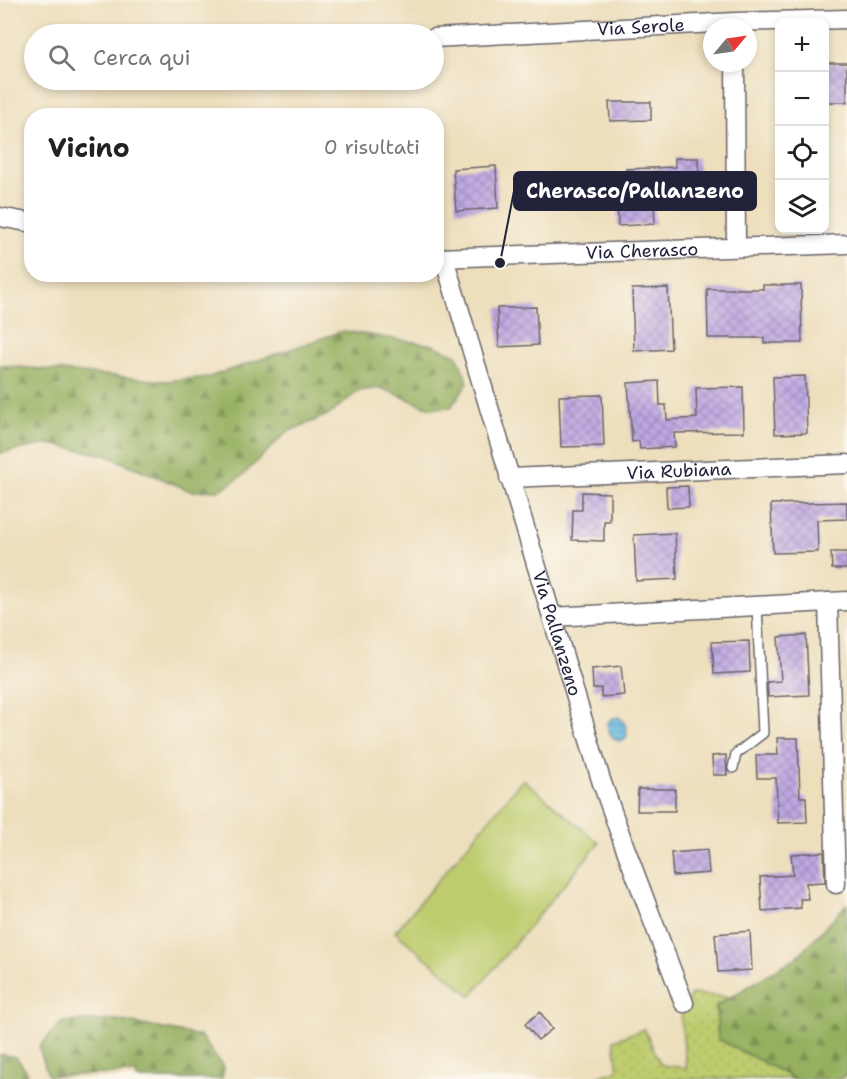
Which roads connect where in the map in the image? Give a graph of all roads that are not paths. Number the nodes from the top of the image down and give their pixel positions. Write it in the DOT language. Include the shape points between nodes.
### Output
graph roads {
  1 [pos="847,19"];
  2 [pos="757,24"];
  3 [pos="703,26"];
  4 [pos="444,38"];
  5 [pos="735,72"];
  6 [pos="0,217"];
  7 [pos="24,222"];
  8 [pos="847,244"];
  9 [pos="736,247"];
  10 [pos="444,258"];
  11 [pos="444,271"];
  12 [pos="847,465"];
  13 [pos="509,478"];
  14 [pos="847,601"];
  15 [pos="828,602"];
  16 [pos="757,606"];
  17 [pos="552,617"];
  18 [pos="733,768"];
  19 [pos="836,884"];
  20 [pos="684,1003"];
  1 -- 2 [label="street, Via Serole"];
  3 -- 4 [label="street, Via Serole"];
  5 -- 9 [label="street"];
  6 -- 7 [label="street"];
  8 -- 9 [label="street, Via Cherasco"];
  9 -- 10 [label="street, Via Cherasco"];
  11 -- 13 [label="street, Via Pallanzeno"];
  12 -- 13 [label="street, Via Rubiana"];
  13 -- 17 [label="street, Via Pallanzeno"];
  14 -- 15 [label="street"];
  15 -- 16 [label="street"];
  15 -- 19 [label="street"];
  16 -- 17 [label="street"];
  16 -- 18 [label="lane" via="763,733 736,754"];
  17 -- 20 [label="street, Via Pallanzeno" via="611,810"];
}
